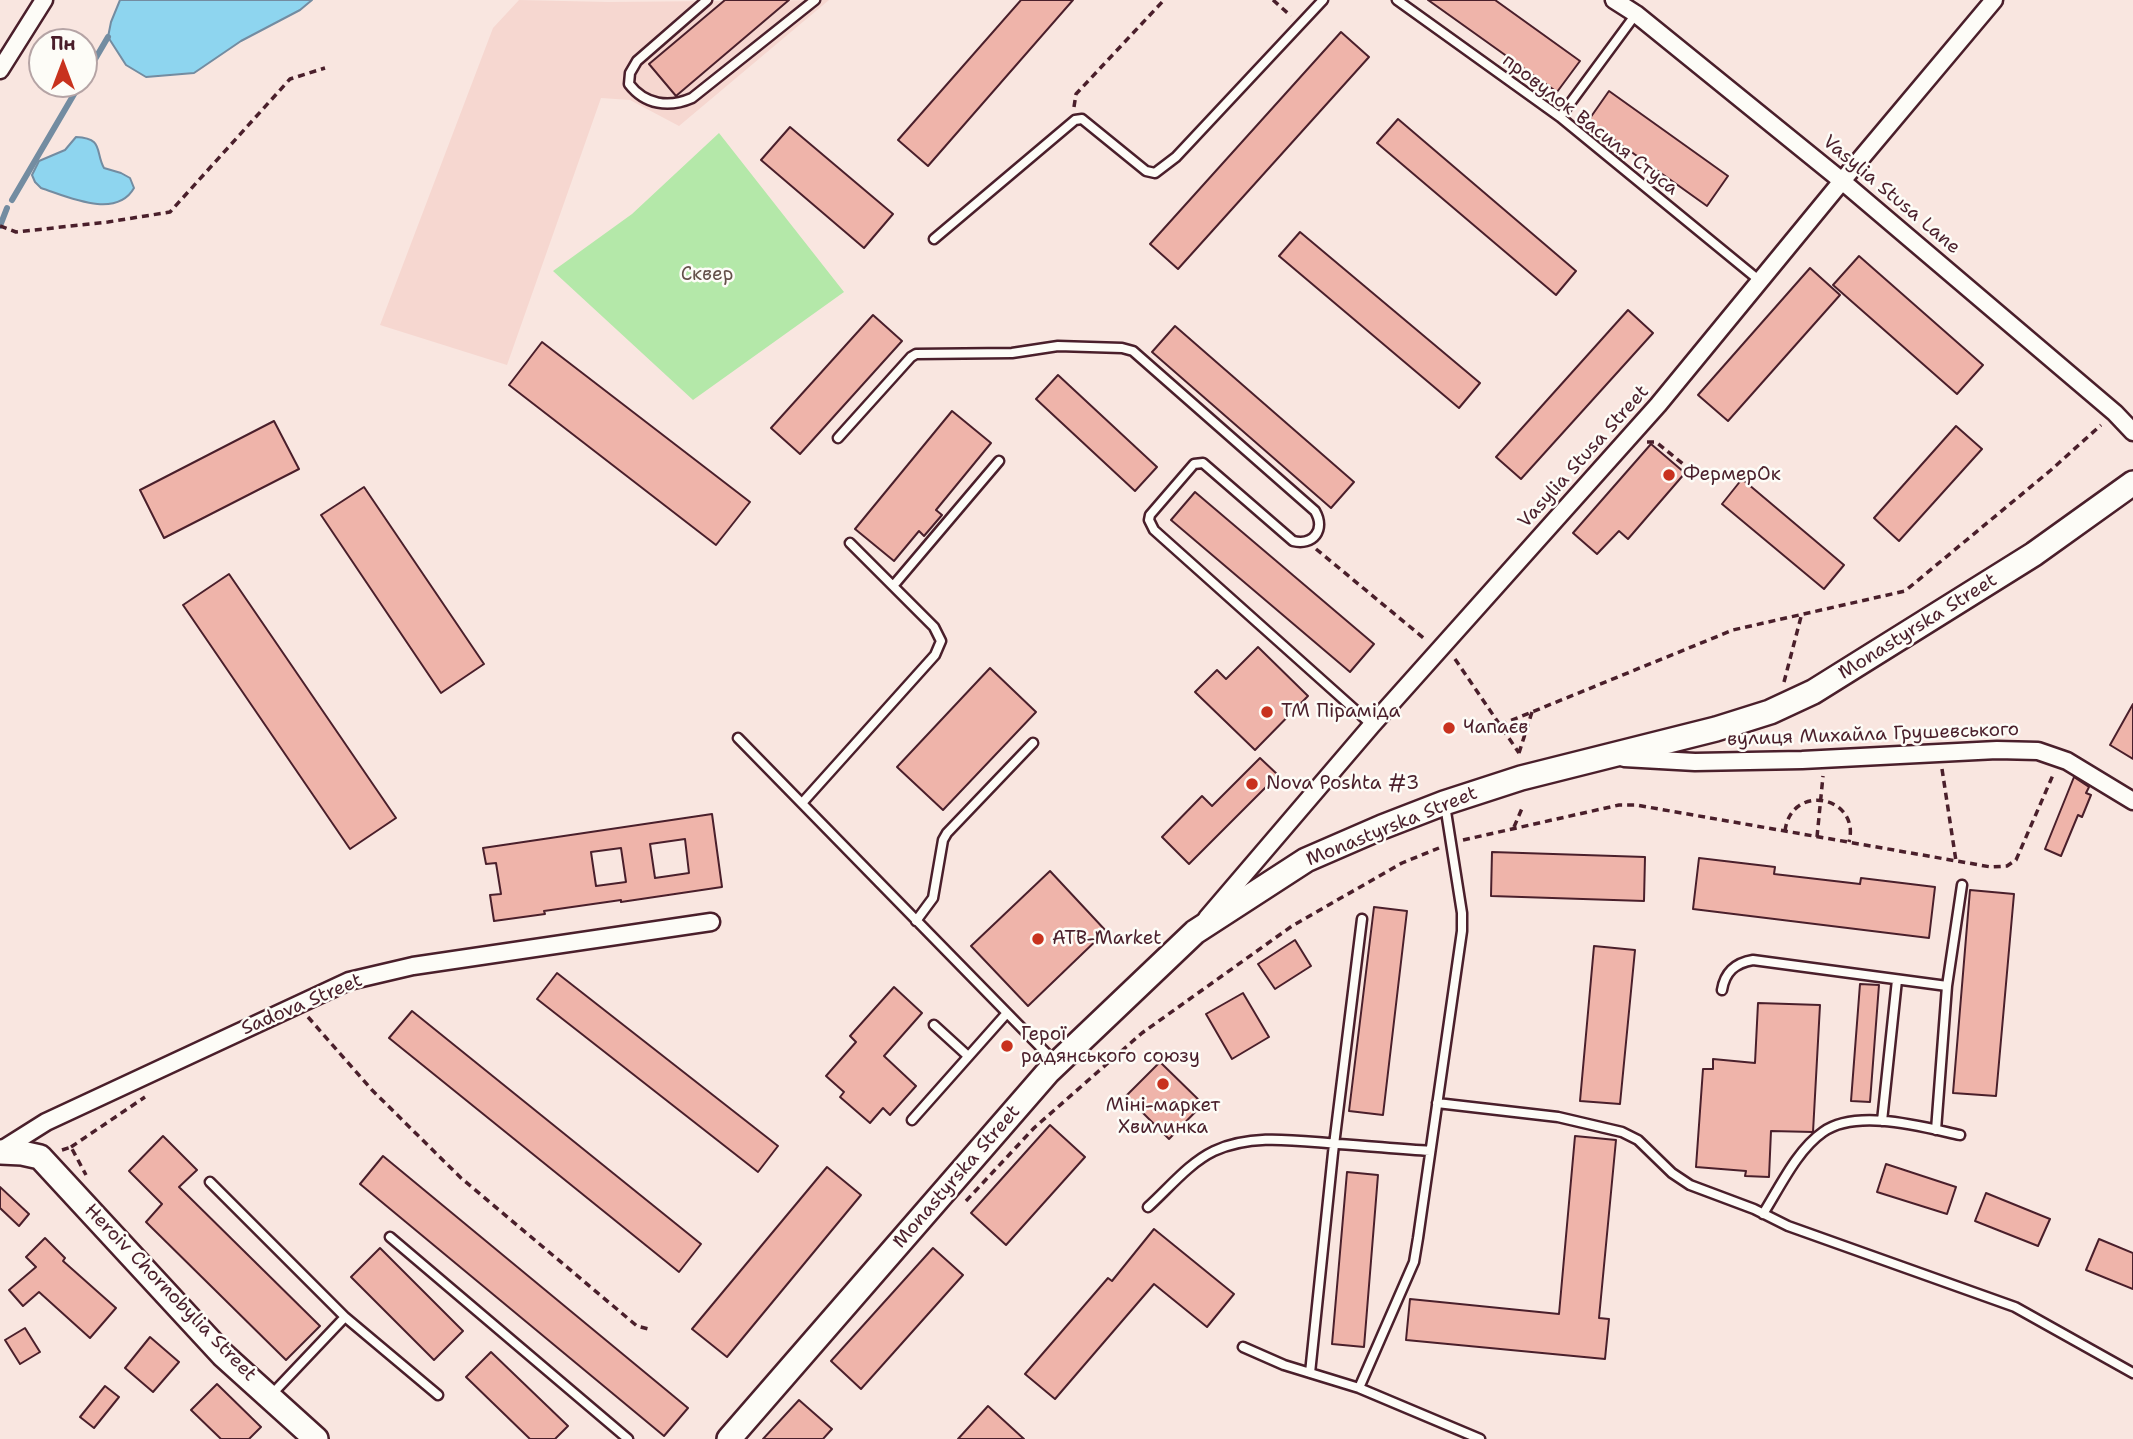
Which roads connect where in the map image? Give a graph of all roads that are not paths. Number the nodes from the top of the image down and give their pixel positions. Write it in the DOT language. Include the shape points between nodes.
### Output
graph roads {
  1 [pos="44,0"];
  2 [pos="707,0"];
  3 [pos="815,0"];
  4 [pos="1323,0"];
  5 [pos="1397,0"];
  6 [pos="1614,0"];
  7 [pos="1646,0"];
  8 [pos="1994,0"];
  9 [pos="1636,14"];
  10 [pos="0,70"];
  11 [pos="1560,117"];
  12 [pos="1842,181"];
  13 [pos="934,239"];
  14 [pos="1760,281"];
  15 [pos="2133,432"];
  16 [pos="838,438"];
  17 [pos="999,461"];
  18 [pos="2133,483"];
  19 [pos="850,543"];
  20 [pos="893,586"];
  21 [pos="1372,725"];
  22 [pos="738,738"];
  23 [pos="1033,743"];
  24 [pos="1602,757"];
  25 [pos="2133,801"];
  26 [pos="803,802"];
  27 [pos="1444,803"];
  28 [pos="1962,885"];
  29 [pos="1362,919"];
  30 [pos="916,921"];
  31 [pos="711,922"];
  32 [pos="1195,932"];
  33 [pos="1897,980"];
  34 [pos="1947,986"];
  35 [pos="1722,990"];
  36 [pos="1007,1013"];
  37 [pos="934,1025"];
  38 [pos="968,1056"];
  39 [pos="1057,1063"];
  40 [pos="1437,1102"];
  41 [pos="912,1120"];
  42 [pos="1882,1121"];
  43 [pos="1936,1130"];
  44 [pos="1960,1135"];
  45 [pos="1334,1144"];
  46 [pos="7,1152"];
  47 [pos="1430,1152"];
  48 [pos="210,1182"];
  49 [pos="1149,1207"];
  50 [pos="1763,1214"];
  51 [pos="390,1237"];
  52 [pos="345,1317"];
  53 [pos="1243,1347"];
  54 [pos="1310,1373"];
  55 [pos="2133,1373"];
  56 [pos="1359,1388"];
  57 [pos="438,1395"];
  58 [pos="270,1396"];
  59 [pos="316,1439"];
  60 [pos="628,1439"];
  61 [pos="729,1439"];
  62 [pos="1480,1439"];
  1 -- 10 [label="street"];
  2 -- 3 [label="lane" via="636,61 629,84 646,99 677,104 692,98"];
  4 -- 13 [label="lane" via="1176,157 1155,173 1146,171 1082,119 1075,120"];
  5 -- 11 [label="lane, провулок Василя Стуса"];
  6 -- 9 [label="street, Vasylia Stusa Lane"];
  7 -- 9 [label="street"];
  8 -- 12 [label="street, Vasylia Stusa Street"];
  9 -- 11 [label="lane"];
  9 -- 12 [label="street, Vasylia Stusa Lane"];
  11 -- 14 [label="lane, провулок Василя Стуса"];
  12 -- 14 [label="street, Vasylia Stusa Street"];
  12 -- 15 [label="street, Vasylia Stusa Lane"];
  14 -- 21 [label="street, Vasylia Stusa Street" via="1658,405"];
  16 -- 21 [label="lane" via="916,354 1012,353 1058,346 1133,351 1315,511 1319,520 1318,531 1308,542 1298,543 1203,463 1194,464 1150,515 1154,530"];
  17 -- 20 [label="lane"];
  18 -- 24 [label="main road, Monastyrska Street" via="2034,554 1813,692 1716,729"];
  19 -- 20 [label="lane"];
  20 -- 26 [label="lane" via="939,634 939,649"];
  21 -- 32 [label="street, Vasylia Stusa Street"];
  22 -- 26 [label="lane"];
  23 -- 30 [label="lane" via="947,832 933,898"];
  24 -- 25 [label="street, вулиця Михайла Грушевського" via="1695,762 2038,751 2061,759"];
  24 -- 27 [label="main road, Monastyrska Street"];
  26 -- 30 [label="lane"];
  27 -- 32 [label="main road, Monastyrska Street" via="1306,860"];
  27 -- 40 [label="lane" via="1462,931"];
  28 -- 34 [label="lane"];
  29 -- 45 [label="lane"];
  30 -- 36 [label="lane"];
  31 -- 46 [label="street, Sadova Street" via="413,966 349,981 46,1122"];
  32 -- 39 [label="main road, Monastyrska Street"];
  33 -- 34 [label="lane"];
  33 -- 35 [label="lane" via="1753,960 1735,966"];
  33 -- 42 [label="lane"];
  34 -- 43 [label="lane"];
  36 -- 38 [label="lane"];
  36 -- 39 [label="lane"];
  37 -- 38 [label="lane"];
  38 -- 41 [label="lane"];
  39 -- 61 [label="main road, Monastyrska Street"];
  40 -- 47 [label="lane"];
  40 -- 50 [label="lane" via="1558,1116 1622,1132 1690,1185"];
  42 -- 43 [label="lane"];
  42 -- 50 [label="lane" via="1849,1121 1822,1132 1793,1166"];
  43 -- 44 [label="lane"];
  45 -- 47 [label="lane"];
  45 -- 49 [label="lane" via="1257,1140 1224,1147 1198,1161"];
  45 -- 54 [label="lane"];
  46 -- 58 [label="main road, Heroiv Chornobylia Street" via="40,1157 223,1354"];
  47 -- 56 [label="lane" via="1414,1262"];
  48 -- 52 [label="lane"];
  50 -- 55 [label="lane" via="2015,1307"];
  51 -- 60 [label="lane"];
  52 -- 57 [label="lane"];
  52 -- 58 [label="lane"];
  53 -- 54 [label="lane"];
  54 -- 56 [label="lane"];
  56 -- 62 [label="lane"];
  58 -- 59 [label="main road, Heroiv Chornobylia Street"];
}
